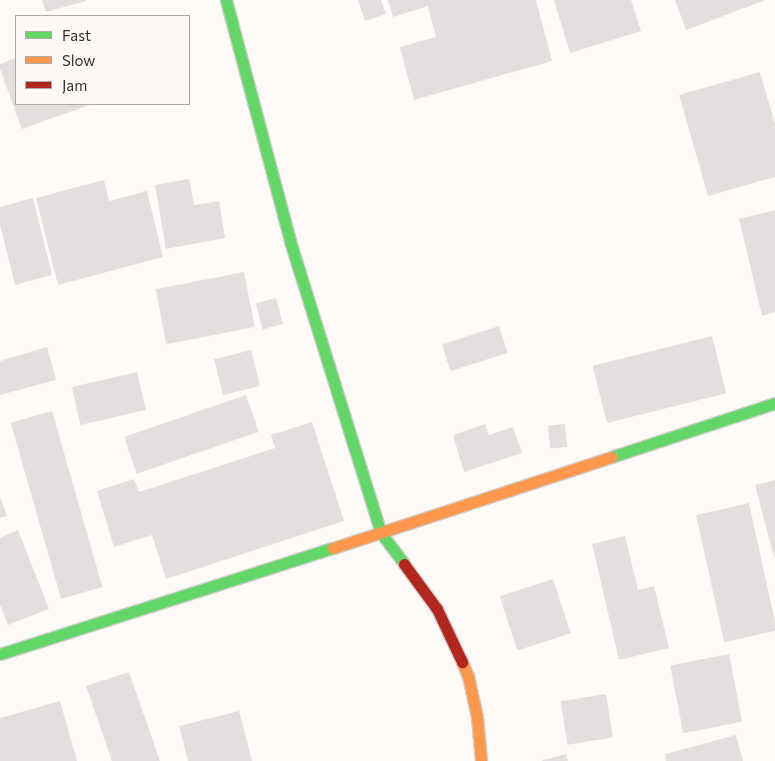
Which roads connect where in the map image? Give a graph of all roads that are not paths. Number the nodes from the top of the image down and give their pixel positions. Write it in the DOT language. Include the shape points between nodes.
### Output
graph roads {
  1 [pos="226,0"];
  2 [pos="775,403"];
  3 [pos="381,533"];
  4 [pos="0,654"];
  5 [pos="481,761"];
  1 -- 3 [label="street" via="290,241"];
  2 -- 3 [label="street"];
  3 -- 4 [label="street"];
  3 -- 5 [label="street" via="437,609 468,676 477,717"];
}
